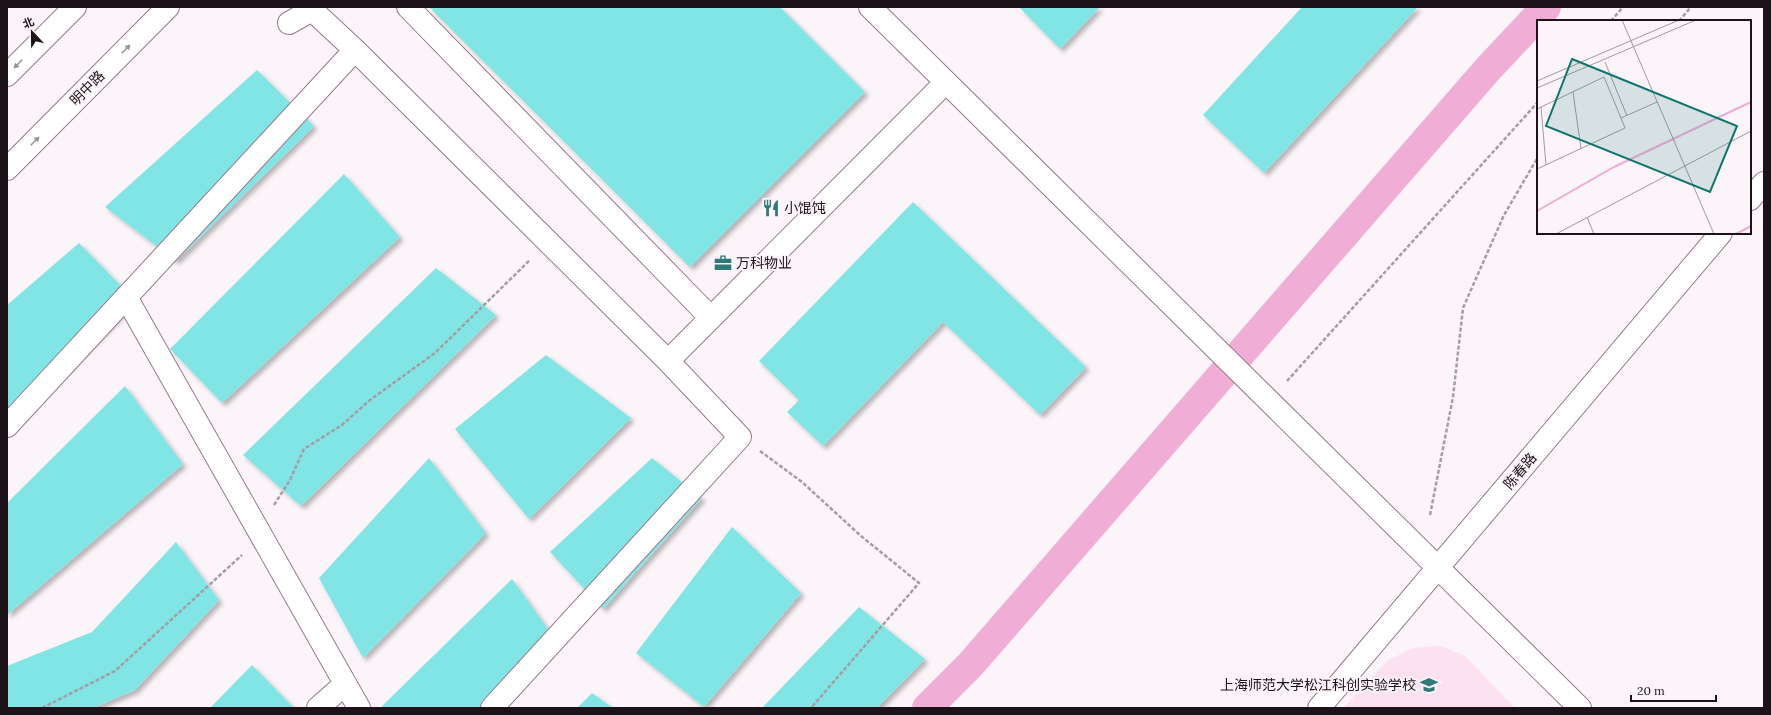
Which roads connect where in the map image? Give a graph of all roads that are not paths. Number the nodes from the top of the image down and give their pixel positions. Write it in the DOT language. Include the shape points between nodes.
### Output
graph roads {
  1 [pos="75,7"];
  2 [pos="168,7"];
  3 [pos="408,7"];
  4 [pos="870,7"];
  5 [pos="289,23"];
  6 [pos="355,50"];
  7 [pos="7,75"];
  8 [pos="946,82"];
  9 [pos="7,169"];
  10 [pos="1764,183"];
  11 [pos="1751,198"];
  12 [pos="1720,234"];
  13 [pos="126,297"];
  14 [pos="711,318"];
  15 [pos="668,361"];
  16 [pos="7,426"];
  17 [pos="1438,567"];
  18 [pos="345,684"];
  19 [pos="318,708"];
  20 [pos="359,708"];
  21 [pos="492,708"];
  22 [pos="1319,708"];
  23 [pos="1580,708"];
  1 -- 7 [label="street, one-way"];
  9 -- 2 [label="street, 明中路, one-way"];
  3 -- 14 [label="street"];
  4 -- 8 [label="street"];
  5 -- 6 [label="street" via="312,10"];
  6 -- 13 [label="street"];
  6 -- 15 [label="street"];
  8 -- 14 [label="street"];
  8 -- 17 [label="street"];
  10 -- 11 [label="street"];
  12 -- 17 [label="street, 陈春路"];
  13 -- 16 [label="street"];
  13 -- 18 [label="street"];
  14 -- 15 [label="street"];
  15 -- 21 [label="street" via="740,437"];
  17 -- 22 [label="street, 陈春路"];
  17 -- 23 [label="street"];
  18 -- 19 [label="street"];
  18 -- 20 [label="street"];
}
